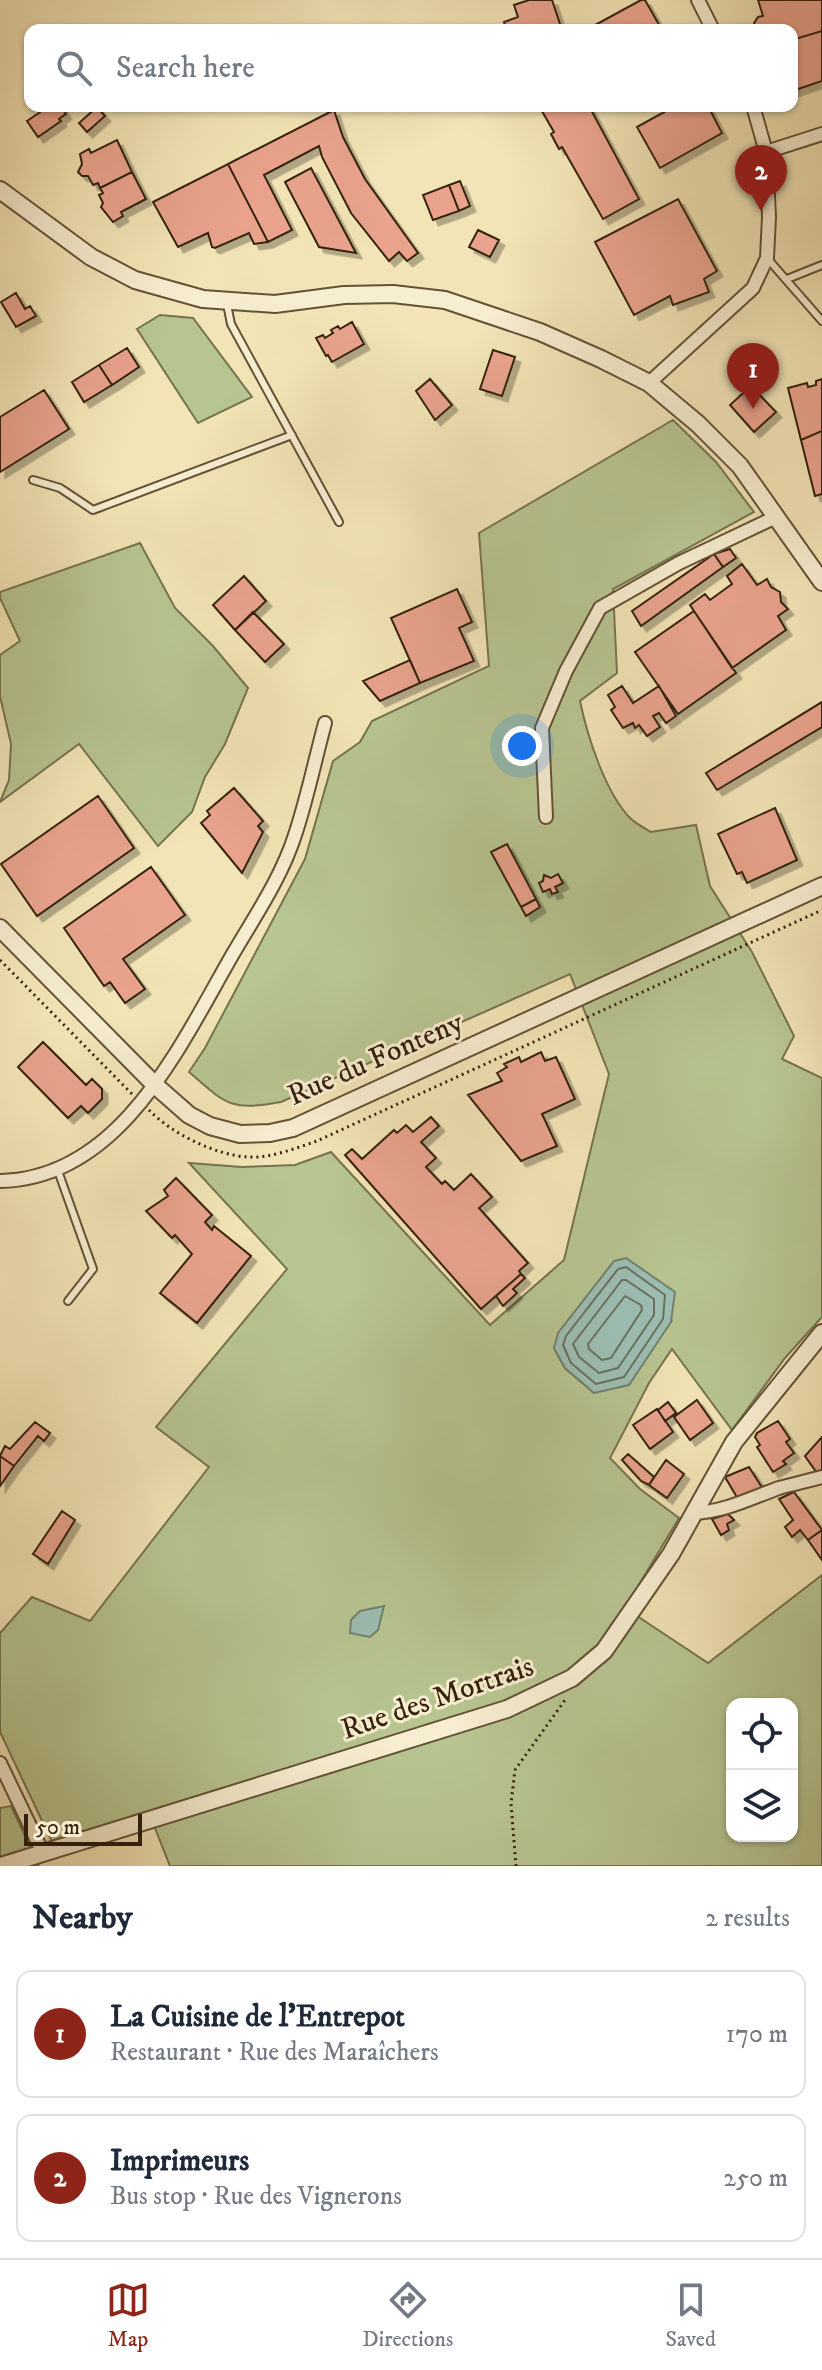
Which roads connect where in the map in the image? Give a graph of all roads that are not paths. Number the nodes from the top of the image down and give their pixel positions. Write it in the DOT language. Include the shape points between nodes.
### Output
graph roads {
  1 [pos="698,0"];
  2 [pos="710,24"];
  3 [pos="755,112"];
  4 [pos="822,134"];
  5 [pos="766,152"];
  6 [pos="0,190"];
  7 [pos="767,258"];
  8 [pos="822,265"];
  9 [pos="787,279"];
  10 [pos="226,300"];
  11 [pos="822,321"];
  12 [pos="649,383"];
  13 [pos="292,435"];
  14 [pos="33,480"];
  15 [pos="776,517"];
  16 [pos="339,522"];
  17 [pos="822,582"];
  18 [pos="325,723"];
  19 [pos="546,817"];
  20 [pos="822,886"];
  21 [pos="0,928"];
  22 [pos="156,1086"];
  23 [pos="57,1168"];
  24 [pos="0,1181"];
  25 [pos="68,1301"];
  26 [pos="822,1333"];
  27 [pos="822,1477"];
  28 [pos="694,1513"];
  29 [pos="0,1763"];
  30 [pos="43,1853"];
  31 [pos="1,1866"];
  1 -- 2 [label="street"];
  3 -- 5 [label="street"];
  4 -- 5 [label="street"];
  5 -- 7 [label="street"];
  6 -- 10 [label="street" via="91,257 135,280"];
  7 -- 9 [label="lane"];
  7 -- 12 [label="street" via="753,288"];
  8 -- 9 [label="lane"];
  9 -- 11 [label="lane"];
  10 -- 12 [label="street" via="275,304 393,294 445,300 540,332"];
  10 -- 13 [label="lane" via="231,324"];
  12 -- 15 [label="street" via="740,466"];
  13 -- 14 [label="lane" via="93,510 60,488"];
  13 -- 16 [label="lane"];
  15 -- 17 [label="street"];
  15 -- 19 [label="street" via="600,608 542,728"];
  18 -- 22 [label="street" via="279,875"];
  20 -- 22 [label="street, Rue du Fonteny" via="293,1128 240,1134 210,1126"];
  21 -- 22 [label="street, Rue du Fonteny"];
  22 -- 23 [label="street" via="84,1156"];
  23 -- 24 [label="street"];
  23 -- 25 [label="lane" via="93,1269"];
  26 -- 28 [label="street, Rue des Mortrais" via="734,1442"];
  27 -- 28 [label="street"];
  28 -- 30 [label="street, Rue des Mortrais" via="604,1651 572,1678 507,1709"];
  29 -- 30 [label="street"];
  30 -- 31 [label="street, Rue des Mortrais"];
}
